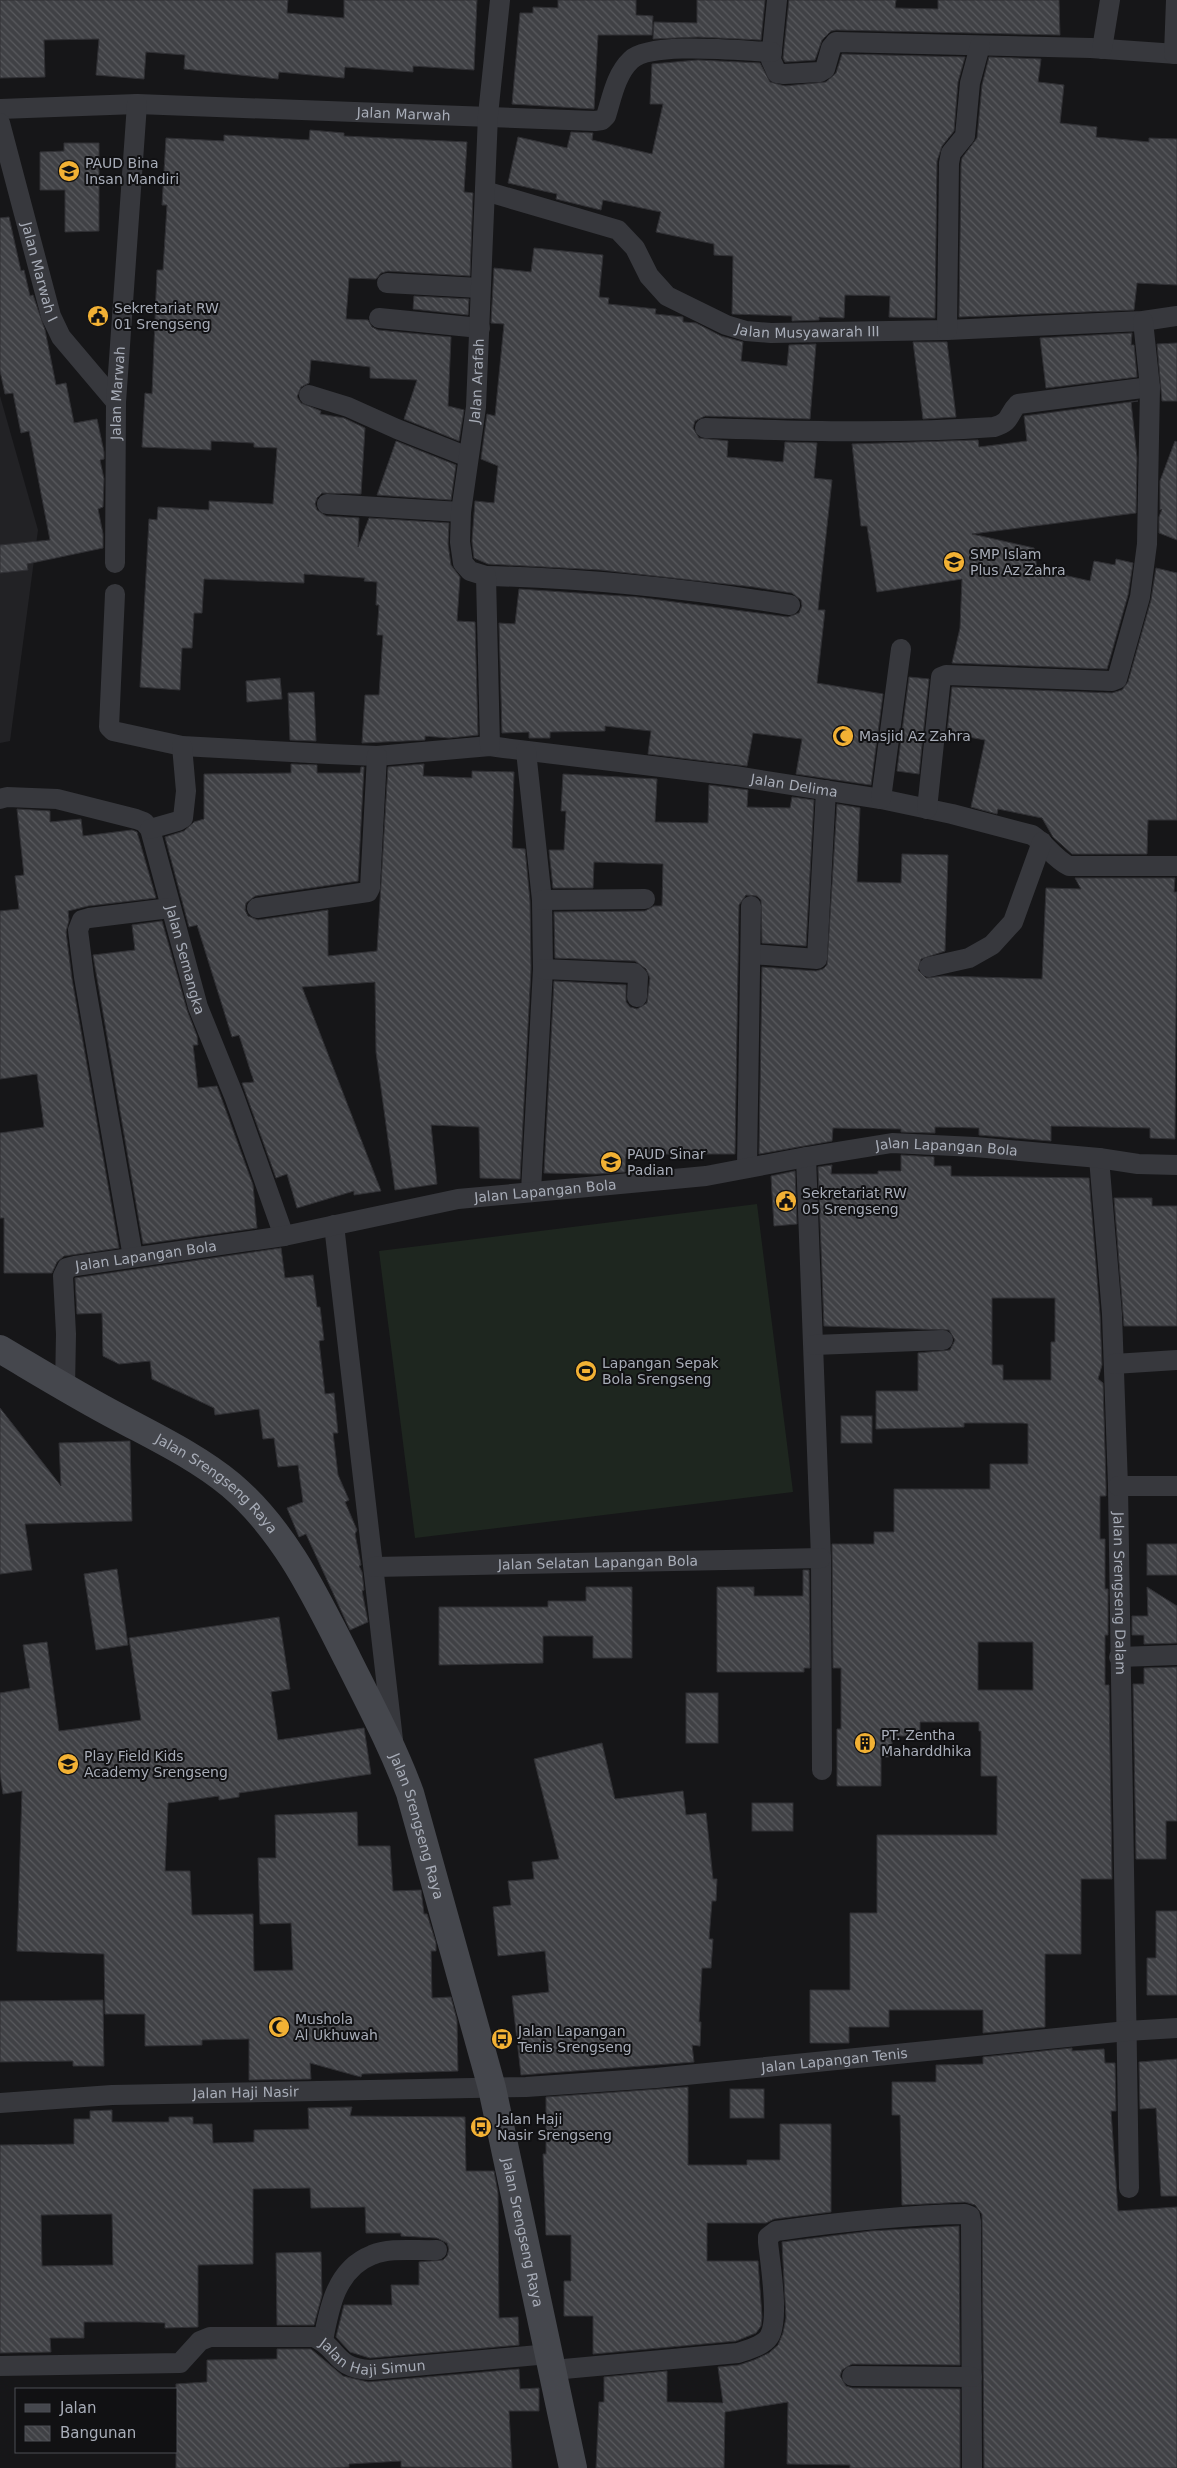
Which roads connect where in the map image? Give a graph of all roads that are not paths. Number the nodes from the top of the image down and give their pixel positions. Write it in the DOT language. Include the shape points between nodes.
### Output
graph roads {
  1 [pos="500,0"];
  2 [pos="777,0"];
  3 [pos="1110,0"];
  4 [pos="1176,0"];
  5 [pos="980,46"];
  6 [pos="1102,49"];
  7 [pos="1176,54"];
  8 [pos="772,59"];
  9 [pos="138,104"];
  10 [pos="0,109"];
  11 [pos="488,116"];
  12 [pos="0,123"];
  13 [pos="485,190"];
  14 [pos="387,283"];
  15 [pos="480,288"];
  16 [pos="1177,316"];
  17 [pos="379,318"];
  18 [pos="1143,321"];
  19 [pos="480,328"];
  20 [pos="947,330"];
  21 [pos="1150,386"];
  22 [pos="309,395"];
  23 [pos="116,402"];
  24 [pos="705,428"];
  25 [pos="468,456"];
  26 [pos="327,504"];
  27 [pos="461,512"];
  28 [pos="115,563"];
  29 [pos="486,576"];
  30 [pos="115,594"];
  31 [pos="790,605"];
  32 [pos="901,649"];
  33 [pos="182,746"];
  34 [pos="490,746"];
  35 [pos="526,751"];
  36 [pos="377,756"];
  37 [pos="826,790"];
  38 [pos="0,799"];
  39 [pos="881,799"];
  40 [pos="927,808"];
  41 [pos="150,829"];
  42 [pos="1042,842"];
  43 [pos="1177,866"];
  44 [pos="645,899"];
  45 [pos="542,900"];
  46 [pos="750,906"];
  47 [pos="170,908"];
  48 [pos="257,908"];
  49 [pos="750,954"];
  50 [pos="929,967"];
  51 [pos="543,970"];
  52 [pos="637,997"];
  53 [pos="806,1157"];
  54 [pos="1099,1158"];
  55 [pos="1177,1165"];
  56 [pos="747,1168"];
  57 [pos="531,1191"];
  58 [pos="334,1226"];
  59 [pos="284,1236"];
  60 [pos="133,1257"];
  61 [pos="943,1340"];
  62 [pos="814,1345"];
  63 [pos="0,1349"];
  64 [pos="1177,1360"];
  65 [pos="1114,1364"];
  66 [pos="65,1388"];
  67 [pos="1118,1486"];
  68 [pos="1177,1486"];
  69 [pos="822,1558"];
  70 [pos="374,1567"];
  71 [pos="1177,1655"];
  72 [pos="1119,1657"];
  73 [pos="394,1752"];
  74 [pos="822,1770"];
  75 [pos="1177,2028"];
  76 [pos="1126,2031"];
  77 [pos="492,2088"];
  78 [pos="0,2103"];
  79 [pos="1129,2188"];
  80 [pos="437,2250"];
  81 [pos="323,2341"];
  82 [pos="551,2362"];
  83 [pos="0,2366"];
  84 [pos="852,2376"];
  85 [pos="972,2377"];
  86 [pos="573,2468"];
  87 [pos="972,2468"];
  1 -- 11 [label="street, Jalan Arafah"];
  2 -- 8 [label="street"];
  3 -- 6 [label="street"];
  4 -- 7 [label="street"];
  5 -- 6 [label="street"];
  5 -- 8 [label="street" via="836,42 825,69 820,72 784,74 777,72"];
  5 -- 20 [label="street" via="970,83 965,136 951,153 949,163"];
  6 -- 7 [label="street"];
  8 -- 11 [label="street, Jalan Marwah" via="672,49 639,53 618,78 602,120"];
  9 -- 10 [label="street, Jalan Marwah"];
  9 -- 11 [label="street, Jalan Marwah"];
  9 -- 23 [label="street, Jalan Marwah"];
  11 -- 13 [label="street, Jalan Arafah"];
  12 -- 23 [label="street, Jalan Marwah I" via="51,316 61,337"];
  13 -- 15 [label="street, Jalan Arafah"];
  13 -- 20 [label="street, Jalan Musyawarah III" via="618,230 635,248 649,276 667,296 726,325 771,333"];
  14 -- 15 [label="street"];
  15 -- 19 [label="street, Jalan Arafah"];
  16 -- 18 [label="street, Jalan Musyawarah III"];
  17 -- 19 [label="street"];
  18 -- 20 [label="street, Jalan Musyawarah III"];
  18 -- 21 [label="street"];
  19 -- 25 [label="street, Jalan Arafah" via="476,407"];
  21 -- 24 [label="street" via="1018,404 1009,420 994,427 927,432"];
  21 -- 40 [label="street" via="1145,568 1117,679 941,677"];
  22 -- 25 [label="street" via="348,406 397,430"];
  23 -- 28 [label="street, Jalan Marwah"];
  25 -- 27 [label="street, Jalan Arafah"];
  26 -- 27 [label="street"];
  27 -- 29 [label="street, Jalan Arafah" via="460,553 463,563 470,571"];
  29 -- 31 [label="street" via="621,582"];
  29 -- 34 [label="street"];
  30 -- 33 [label="street, Jalan Delima" via="109,727 113,731"];
  32 -- 39 [label="street"];
  33 -- 36 [label="street, Jalan Delima"];
  33 -- 41 [label="street" via="186,791 182,818"];
  34 -- 35 [label="street, Jalan Delima"];
  34 -- 36 [label="street, Jalan Delima"];
  35 -- 37 [label="street, Jalan Delima"];
  35 -- 45 [label="street"];
  36 -- 48 [label="street" via="368,892"];
  37 -- 39 [label="street, Jalan Delima"];
  37 -- 49 [label="street" via="817,959"];
  38 -- 41 [label="street" via="56,799 136,818"];
  39 -- 40 [label="street, Jalan Delima"];
  40 -- 42 [label="street, Jalan Delima" via="1032,835"];
  41 -- 47 [label="street, Jalan Semangka"];
  42 -- 43 [label="street, Jalan Delima" via="1058,861 1068,866"];
  42 -- 50 [label="street" via="1013,922 992,945 969,958"];
  44 -- 45 [label="street"];
  45 -- 51 [label="street"];
  46 -- 49 [label="street"];
  47 -- 59 [label="street, Jalan Semangka" via="198,1007"];
  47 -- 60 [label="street" via="89,918 82,920 78,930"];
  49 -- 56 [label="street"];
  51 -- 52 [label="street" via="634,973 638,977"];
  51 -- 57 [label="street"];
  53 -- 54 [label="street, Jalan Lapangan Bola" via="892,1143"];
  53 -- 56 [label="street, Jalan Lapangan Bola"];
  53 -- 62 [label="street"];
  54 -- 55 [label="street, Jalan Lapangan Bola"];
  54 -- 65 [label="street, Jalan Srengseng Dalam"];
  56 -- 57 [label="street, Jalan Lapangan Bola" via="689,1178"];
  57 -- 58 [label="street, Jalan Lapangan Bola" via="458,1199"];
  58 -- 59 [label="street, Jalan Lapangan Bola"];
  58 -- 70 [label="street"];
  59 -- 60 [label="street, Jalan Lapangan Bola"];
  60 -- 66 [label="street, Jalan Lapangan Bola" via="67,1268 63,1276"];
  61 -- 62 [label="street"];
  62 -- 69 [label="street"];
  63 -- 66 [label="main road, Jalan Srengseng Raya"];
  64 -- 65 [label="street"];
  65 -- 67 [label="street, Jalan Srengseng Dalam"];
  66 -- 73 [label="main road, Jalan Srengseng Raya" via="197,1460 231,1485 270,1525 296,1560 317,1598"];
  67 -- 68 [label="street"];
  67 -- 72 [label="street, Jalan Srengseng Dalam"];
  69 -- 70 [label="street, Jalan Selatan Lapangan Bola"];
  69 -- 74 [label="street"];
  70 -- 73 [label="street"];
  71 -- 72 [label="street"];
  72 -- 76 [label="street, Jalan Srengseng Dalam"];
  73 -- 77 [label="main road, Jalan Srengseng Raya" via="436,1881"];
  75 -- 76 [label="street, Jalan Lapangan Tenis"];
  76 -- 77 [label="street, Jalan Lapangan Tenis" via="656,2078"];
  76 -- 79 [label="street, Jalan Srengseng Dalam"];
  77 -- 78 [label="street, Jalan Haji Nasir" via="112,2095"];
  77 -- 82 [label="main road, Jalan Srengseng Raya"];
  80 -- 81 [label="street" via="372,2254 357,2263 338,2287"];
  81 -- 82 [label="street, Jalan Haji Simun" via="336,2358 358,2369"];
  81 -- 83 [label="street, Jalan Haji Simun" via="314,2337 210,2337 200,2340 180,2364"];
  82 -- 85 [label="street, Jalan Haji Simun" via="738,2354 768,2338 774,2320 768,2237 776,2231 853,2220 965,2214 970,2216 971,2222"];
  82 -- 86 [label="main road, Jalan Srengseng Raya"];
  84 -- 85 [label="street"];
  85 -- 87 [label="street"];
}
